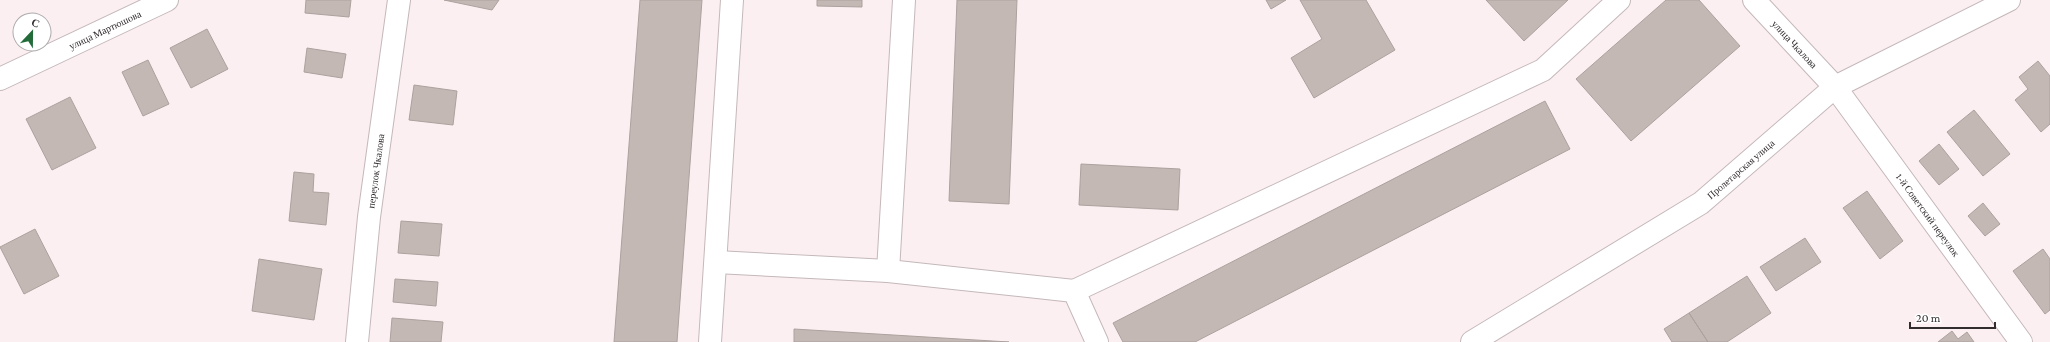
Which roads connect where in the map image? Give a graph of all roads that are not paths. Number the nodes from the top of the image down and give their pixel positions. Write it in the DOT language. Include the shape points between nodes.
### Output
graph roads {
  1 [pos="167,0"];
  2 [pos="399,0"];
  3 [pos="732,0"];
  4 [pos="904,0"];
  5 [pos="1619,0"];
  6 [pos="1754,0"];
  7 [pos="2009,0"];
  8 [pos="0,79"];
  9 [pos="1835,87"];
  10 [pos="716,262"];
  11 [pos="888,271"];
  12 [pos="1074,291"];
  13 [pos="357,342"];
  14 [pos="710,342"];
  15 [pos="1097,342"];
  16 [pos="1472,342"];
  17 [pos="2021,342"];
  1 -- 8 [label="street, улица Мартюшова"];
  2 -- 13 [label="street, переулок Чкалова" via="369,217"];
  3 -- 10 [label="street"];
  4 -- 11 [label="street"];
  5 -- 12 [label="street" via="1542,70"];
  6 -- 9 [label="street, улица Чкалова"];
  7 -- 9 [label="street, Пролетарская улица"];
  9 -- 16 [label="street, Пролетарская улица" via="1701,202"];
  9 -- 17 [label="street, 1-й Советский переулок"];
  10 -- 11 [label="street"];
  10 -- 14 [label="street"];
  11 -- 12 [label="street"];
  12 -- 15 [label="street"];
}
